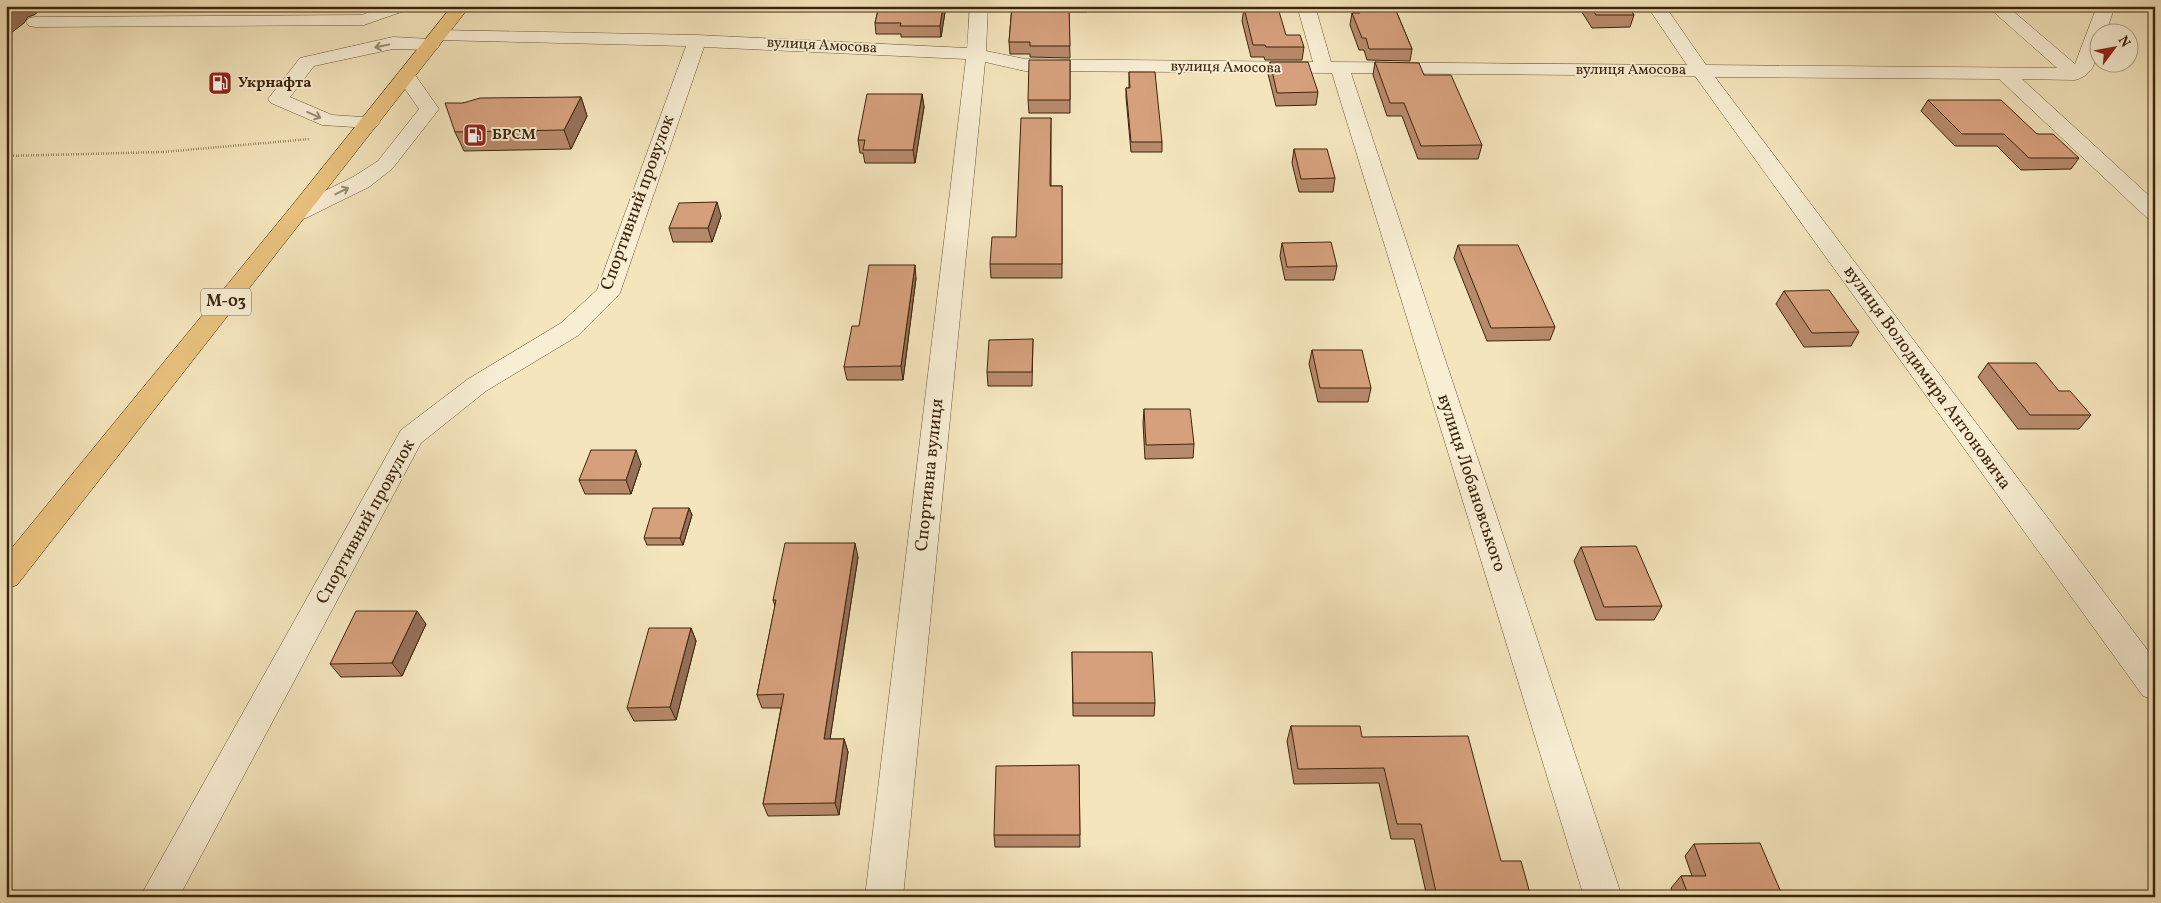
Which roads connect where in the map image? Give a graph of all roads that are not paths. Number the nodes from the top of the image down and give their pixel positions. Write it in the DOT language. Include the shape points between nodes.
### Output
graph roads {
  1 [pos="401,6"];
  2 [pos="461,6"];
  3 [pos="979,6"];
  4 [pos="1306,6"];
  5 [pos="1656,6"];
  6 [pos="1996,6"];
  7 [pos="2106,6"];
  8 [pos="35,22"];
  9 [pos="438,35"];
  10 [pos="697,41"];
  11 [pos="976,54"];
  12 [pos="1332,69"];
  13 [pos="1700,70"];
  14 [pos="2004,73"];
  15 [pos="2075,74"];
  16 [pos="406,76"];
  17 [pos="370,122"];
  18 [pos="2114,175"];
  19 [pos="2155,186"];
  20 [pos="2155,212"];
  21 [pos="298,213"];
  22 [pos="6,577"];
  23 [pos="2155,686"];
  24 [pos="159,897"];
  25 [pos="884,897"];
  26 [pos="1603,897"];
  1 -- 8 [label="street" via="364,20"];
  2 -- 9 [label="highway, М-03"];
  3 -- 11 [label="street, Спортивна вулиця"];
  4 -- 12 [label="street, вулиця Лобановського"];
  5 -- 13 [label="street, вулиця Володимира Антоновича"];
  6 -- 15 [label="street"];
  7 -- 15 [label="street" via="2084,67"];
  9 -- 10 [label="street, вулиця Амосова"];
  9 -- 16 [label="highway, М-03"];
  9 -- 17 [label="street, вулиця Амосова, one-way" via="307,62 278,99 329,121"];
  10 -- 11 [label="street, вулиця Амосова"];
  10 -- 24 [label="street, Спортивний провулок" via="608,293 570,329 477,385 411,437"];
  11 -- 12 [label="street, вулиця Амосова" via="1025,65"];
  11 -- 25 [label="street, Спортивна вулиця"];
  12 -- 13 [label="street, вулиця Амосова"];
  12 -- 26 [label="street, вулиця Лобановського"];
  13 -- 14 [label="street, вулиця Амосова"];
  13 -- 23 [label="street, вулиця Володимира Антоновича"];
  14 -- 15 [label="street, вулиця Амосова"];
  14 -- 18 [label="street"];
  16 -- 17 [label="highway, М-03"];
  21 -- 16 [label="street, one-way" via="361,182 385,165 429,109"];
  17 -- 21 [label="highway, М-03"];
  18 -- 19 [label="street"];
  18 -- 20 [label="street"];
  21 -- 22 [label="highway, М-03"];
}
